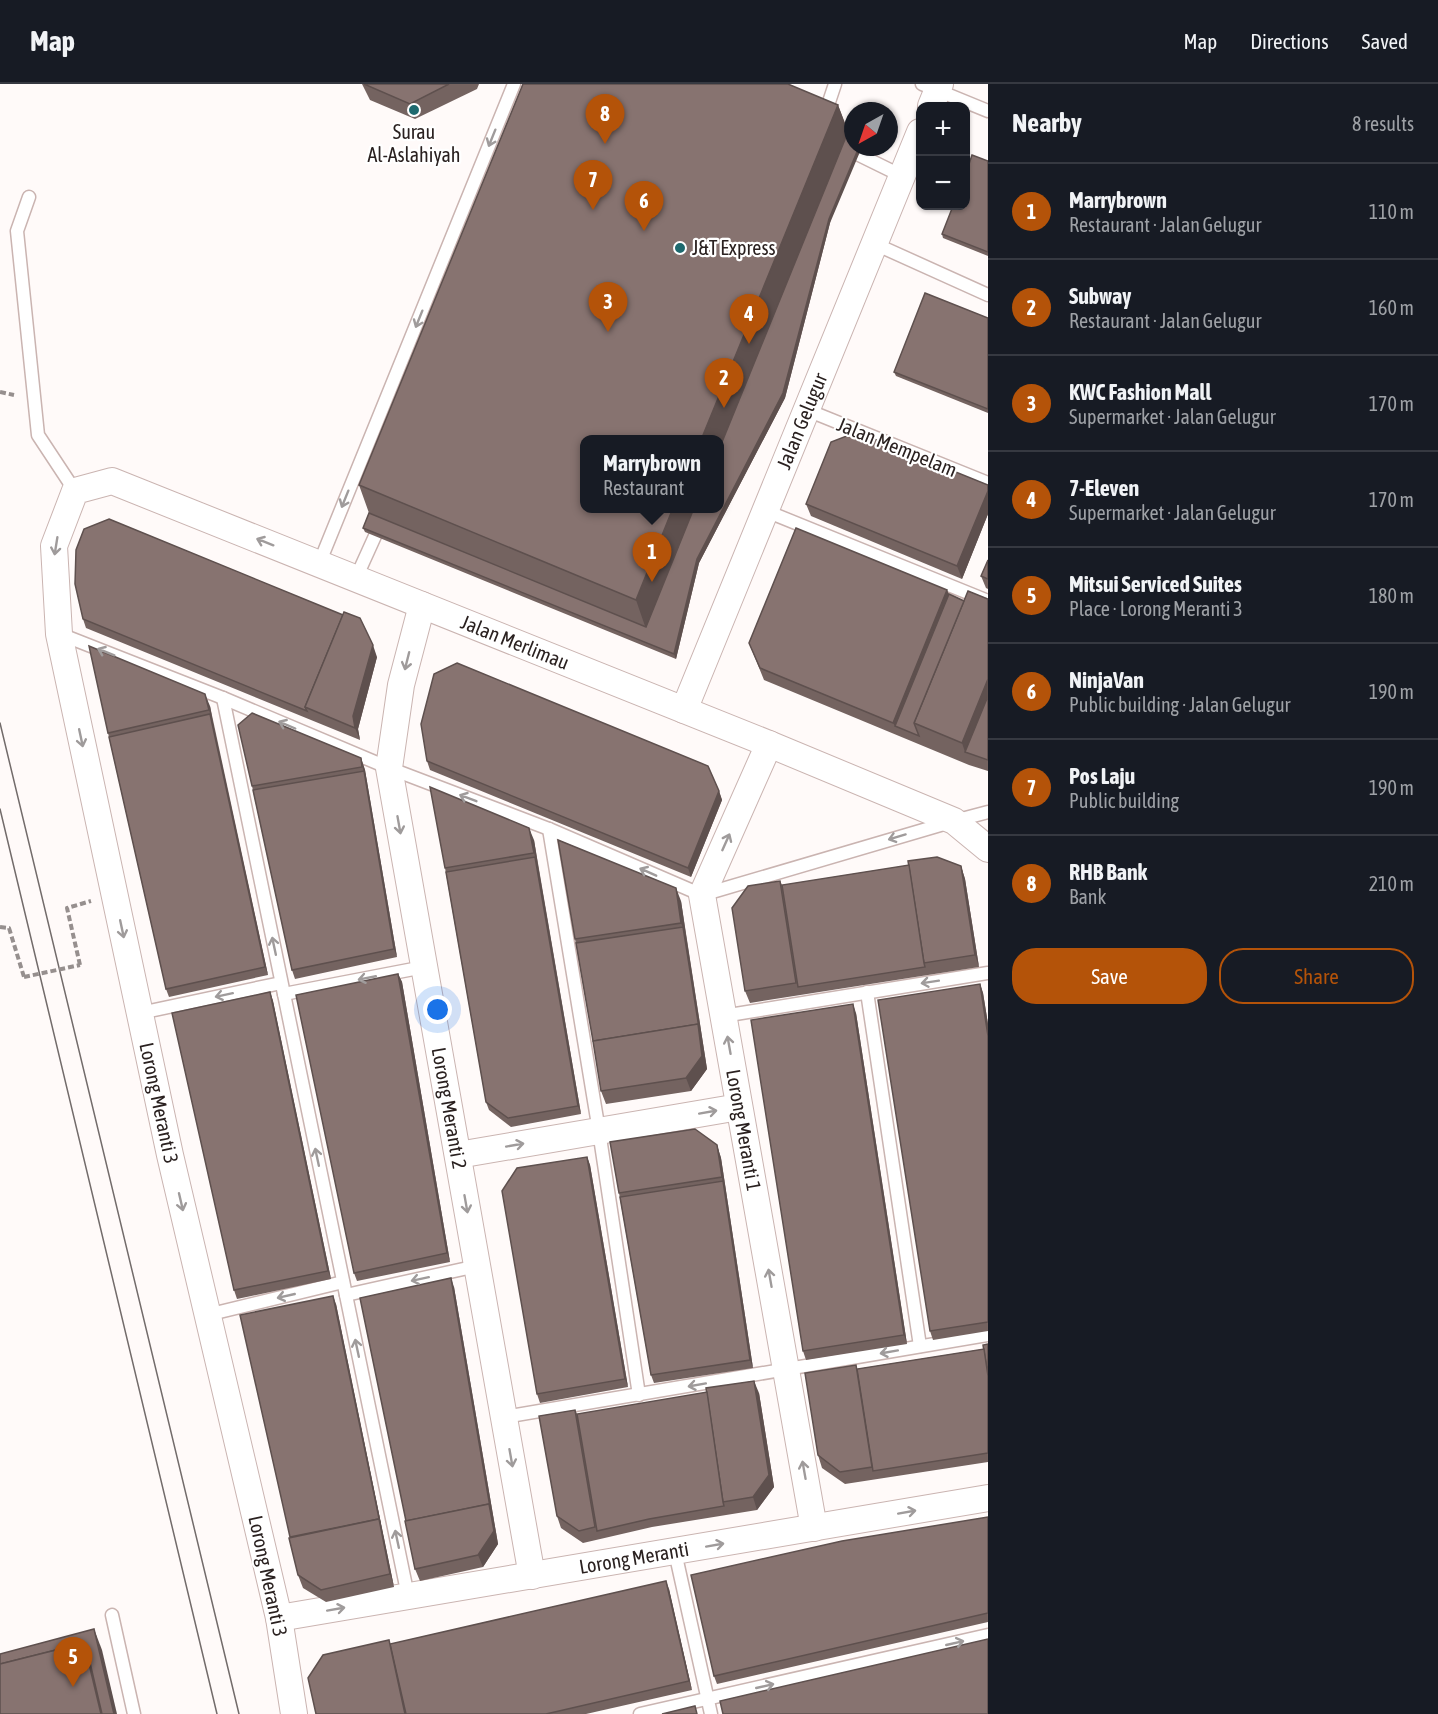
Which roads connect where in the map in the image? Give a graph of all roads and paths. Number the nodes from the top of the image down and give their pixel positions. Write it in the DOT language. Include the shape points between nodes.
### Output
graph roads {
  1 [pos="514,84"];
  2 [pos="836,84"];
  3 [pos="932,91"];
  4 [pos="988,111"];
  5 [pos="821,125"];
  6 [pos="916,144"];
  7 [pos="861,156"];
  8 [pos="902,176"];
  9 [pos="28,197"];
  10 [pos="875,243"];
  11 [pos="988,295"];
  12 [pos="807,410"];
  13 [pos="988,483"];
  14 [pos="75,491"];
  15 [pos="766,511"];
  16 [pos="380,525"];
  17 [pos="319,564"];
  18 [pos="356,578"];
  19 [pos="988,601"];
  20 [pos="422,605"];
  21 [pos="59,633"];
  22 [pos="223,698"];
  23 [pos="684,710"];
  24 [pos="769,744"];
  25 [pos="389,768"];
  26 [pos="988,812"];
  27 [pos="954,821"];
  28 [pos="549,828"];
  29 [pos="988,849"];
  30 [pos="702,895"];
  31 [pos="67,908"];
  32 [pos="0,927"];
  33 [pos="424,967"];
  34 [pos="988,973"];
  35 [pos="283,988"];
  36 [pos="867,993"];
  37 [pos="140,1013"];
  38 [pos="723,1016"];
  39 [pos="739,1107"];
  40 [pos="599,1131"];
  41 [pos="458,1155"];
  42 [pos="477,1266"];
  43 [pos="343,1282"];
  44 [pos="346,1295"];
  45 [pos="207,1315"];
  46 [pos="988,1335"];
  47 [pos="920,1346"];
  48 [pos="786,1369"];
  49 [pos="639,1395"];
  50 [pos="504,1417"];
  51 [pos="988,1498"];
  52 [pos="814,1528"];
  53 [pos="675,1552"];
  54 [pos="532,1576"];
  55 [pos="408,1596"];
  56 [pos="112,1615"];
  57 [pos="279,1618"];
  58 [pos="988,1635"];
  59 [pos="708,1699"];
  60 [pos="134,1714"];
  61 [pos="294,1714"];
  62 [pos="640,1714"];
  63 [pos="711,1714"];
  1 -- 17 [label="lane, one-way"];
  2 -- 5 [label="lane"];
  3 -- 4 [label="lane"];
  6 -- 8 [label="street, Jalan Gelugur"];
  7 -- 8 [label="lane"];
  8 -- 10 [label="street, Jalan Gelugur"];
  9 -- 14 [label="lane" via="17,231 38,435"];
  10 -- 11 [label="lane"];
  10 -- 12 [label="street, Jalan Gelugur"];
  12 -- 13 [label="lane, Jalan Mempelam"];
  12 -- 15 [label="street, Jalan Gelugur"];
  17 -- 14 [label="street, Jalan Merlimau, one-way" via="112,481"];
  14 -- 21 [label="street, Lorong Meranti 3, one-way" via="54,546"];
  15 -- 19 [label="lane"];
  15 -- 23 [label="street, Jalan Gelugur"];
  16 -- 18 [label="lane"];
  17 -- 18 [label="street, Jalan Merlimau"];
  18 -- 20 [label="street, Jalan Merlimau"];
  20 -- 23 [label="street, Jalan Merlimau"];
  20 -- 25 [label="street, Lorong Meranti 2, one-way" via="401,685"];
  22 -- 21 [label="lane, one-way"];
  21 -- 37 [label="street, Lorong Meranti 3, one-way"];
  25 -- 22 [label="lane, one-way"];
  35 -- 22 [label="lane, one-way"];
  23 -- 24 [label="street, Jalan Merlimau"];
  24 -- 27 [label="street, Jalan Merlimau"];
  30 -- 24 [label="street, one-way"];
  28 -- 25 [label="lane, one-way"];
  25 -- 33 [label="street, Lorong Meranti 2, one-way"];
  26 -- 27 [label="lane"];
  27 -- 29 [label="street, Jalan Merlimau"];
  27 -- 30 [label="lane, one-way"];
  30 -- 28 [label="lane, one-way"];
  28 -- 40 [label="lane"];
  30 -- 38 [label="street, Lorong Meranti 1"];
  31 -- 32 [label="path, bridge" via="80,965 24,977 9,928"];
  33 -- 35 [label="lane, one-way"];
  33 -- 41 [label="street, Lorong Meranti 2"];
  34 -- 36 [label="lane, one-way"];
  35 -- 37 [label="lane, one-way"];
  43 -- 35 [label="lane, one-way"];
  36 -- 38 [label="lane"];
  36 -- 47 [label="lane"];
  37 -- 45 [label="street, Lorong Meranti 3, one-way"];
  39 -- 38 [label="street, Lorong Meranti 1, one-way"];
  40 -- 39 [label="street, one-way"];
  48 -- 39 [label="street, Lorong Meranti 1, one-way"];
  41 -- 40 [label="street, one-way"];
  40 -- 49 [label="lane"];
  41 -- 42 [label="street, Lorong Meranti 2, one-way"];
  42 -- 44 [label="lane, one-way"];
  42 -- 50 [label="street, Lorong Meranti 2"];
  43 -- 44 [label="lane"];
  43 -- 45 [label="lane, one-way"];
  55 -- 44 [label="lane, one-way"];
  45 -- 57 [label="street, Lorong Meranti 3"];
  46 -- 47 [label="lane"];
  47 -- 48 [label="lane, one-way"];
  48 -- 49 [label="lane, one-way"];
  52 -- 48 [label="street, Lorong Meranti 1, one-way"];
  49 -- 50 [label="lane"];
  50 -- 54 [label="street, Lorong Meranti 2, one-way"];
  52 -- 51 [label="street, Lorong Meranti, one-way"];
  53 -- 52 [label="street, Lorong Meranti, one-way"];
  53 -- 54 [label="street, Lorong Meranti"];
  53 -- 59 [label="lane"];
  54 -- 55 [label="street, Lorong Meranti"];
  57 -- 55 [label="street, Lorong Meranti, one-way"];
  56 -- 60 [label="lane"];
  57 -- 61 [label="street, Lorong Meranti 3"];
  59 -- 58 [label="lane, one-way"];
  59 -- 62 [label="lane"];
  59 -- 63 [label="lane"];
}
